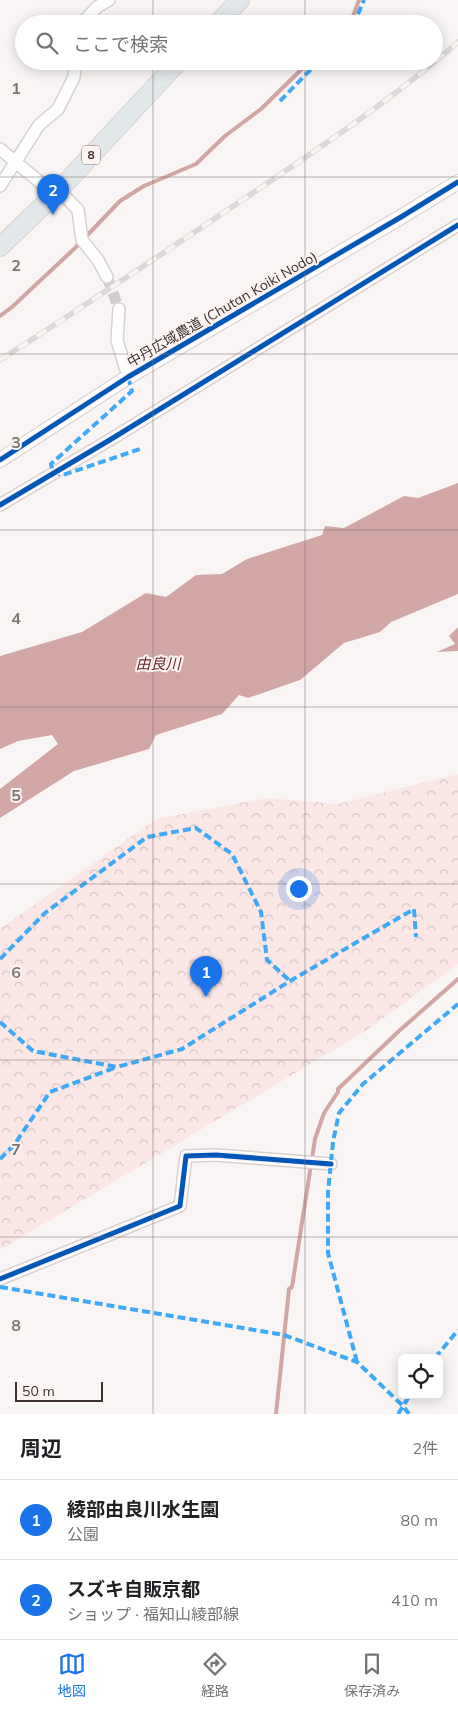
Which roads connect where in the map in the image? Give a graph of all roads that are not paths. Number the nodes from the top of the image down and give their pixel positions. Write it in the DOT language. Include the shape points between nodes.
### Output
graph roads {
  1 [pos="110,0"];
  2 [pos="240,0"];
  3 [pos="90,15"];
  4 [pos="226,15"];
  5 [pos="75,70"];
  6 [pos="171,70"];
  7 [pos="0,149"];
  8 [pos="16,162"];
  9 [pos="458,182"];
  10 [pos="0,186"];
  11 [pos="58,190"];
  12 [pos="458,225"];
  13 [pos="0,247"];
  14 [pos="107,277"];
  15 [pos="119,309"];
  16 [pos="128,377"];
  17 [pos="0,460"];
  18 [pos="0,505"];
  19 [pos="331,1164"];
  20 [pos="0,1279"];
  1 -- 3 [label="street"];
  2 -- 4 [label="main road"];
  5 -- 8 [label="street" via="58,109 39,125"];
  6 -- 11 [label="main road, 8"];
  7 -- 8 [label="street"];
  8 -- 10 [label="street"];
  8 -- 11 [label="street" via="47,188"];
  9 -- 16 [label="street, 中丹広域農道 (Chutan Koiki Nodo)"];
  11 -- 13 [label="main road, 8"];
  11 -- 14 [label="street" via="78,210 82,240"];
  12 -- 18 [label="street"];
  15 -- 16 [label="street" via="117,340"];
  16 -- 17 [label="street, 中丹広域農道 (Chutan Koiki Nodo)"];
  19 -- 20 [label="street" via="216,1155 186,1156 180,1206"];
}
